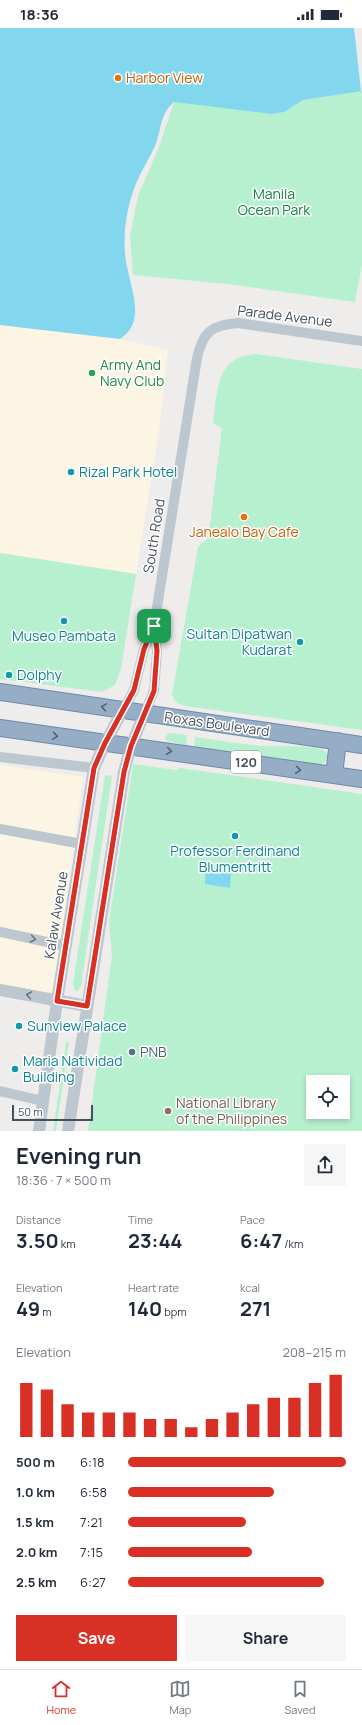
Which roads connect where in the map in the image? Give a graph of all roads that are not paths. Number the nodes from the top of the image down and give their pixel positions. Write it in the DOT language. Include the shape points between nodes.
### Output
graph roads {
  1 [pos="206,333"];
  2 [pos="362,341"];
  3 [pos="154,626"];
  4 [pos="0,692"];
  5 [pos="55,699"];
  6 [pos="0,704"];
  7 [pos="123,710"];
  8 [pos="144,714"];
  9 [pos="0,728"];
  10 [pos="338,741"];
  11 [pos="105,743"];
  12 [pos="362,744"];
  13 [pos="131,746"];
  14 [pos="0,757"];
  15 [pos="94,768"];
  16 [pos="334,775"];
  17 [pos="362,779"];
  18 [pos="0,829"];
  19 [pos="82,844"];
  20 [pos="0,932"];
  21 [pos="66,946"];
  22 [pos="0,990"];
  23 [pos="57,1001"];
  24 [pos="87,1006"];
  25 [pos="0,1090"];
  26 [pos="43,1101"];
  27 [pos="39,1131"];
  28 [pos="68,1131"];
  1 -- 2 [label="street, Parade Avenue" via="225,324 238,323"];
  1 -- 3 [label="street, South Road" via="197,358"];
  3 -- 7 [label="street, South Road" via="144,649 134,690"];
  3 -- 8 [label="street, South Road" via="157,651 154,691"];
  4 -- 5 [label="highway, Roxas Boulevard / 120"];
  5 -- 6 [label="highway"];
  7 -- 5 [label="highway, Roxas Boulevard / 120, one-way"];
  7 -- 8 [label="highway, Roxas Boulevard / 120"];
  7 -- 11 [label="street, Kalaw Avenue"];
  8 -- 10 [label="highway, Roxas Boulevard / 120"];
  8 -- 13 [label="street"];
  9 -- 11 [label="highway, 120, one-way"];
  10 -- 12 [label="highway, Roxas Boulevard / 120"];
  10 -- 16 [label="highway"];
  11 -- 13 [label="highway, 120"];
  11 -- 15 [label="street, Kalaw Avenue"];
  13 -- 16 [label="highway, 120, one-way"];
  13 -- 24 [label="street" via="124,772"];
  14 -- 15 [label="street"];
  15 -- 19 [label="street, Kalaw Avenue"];
  16 -- 17 [label="highway, 120"];
  18 -- 19 [label="street"];
  19 -- 21 [label="street, Kalaw Avenue"];
  20 -- 21 [label="street, one-way"];
  21 -- 23 [label="street, Kalaw Avenue"];
  23 -- 22 [label="street, one-way"];
  23 -- 24 [label="street"];
  23 -- 26 [label="street, Kalaw Avenue"];
  24 -- 28 [label="street"];
  25 -- 26 [label="street"];
  26 -- 27 [label="street, Kalaw Avenue"];
}
